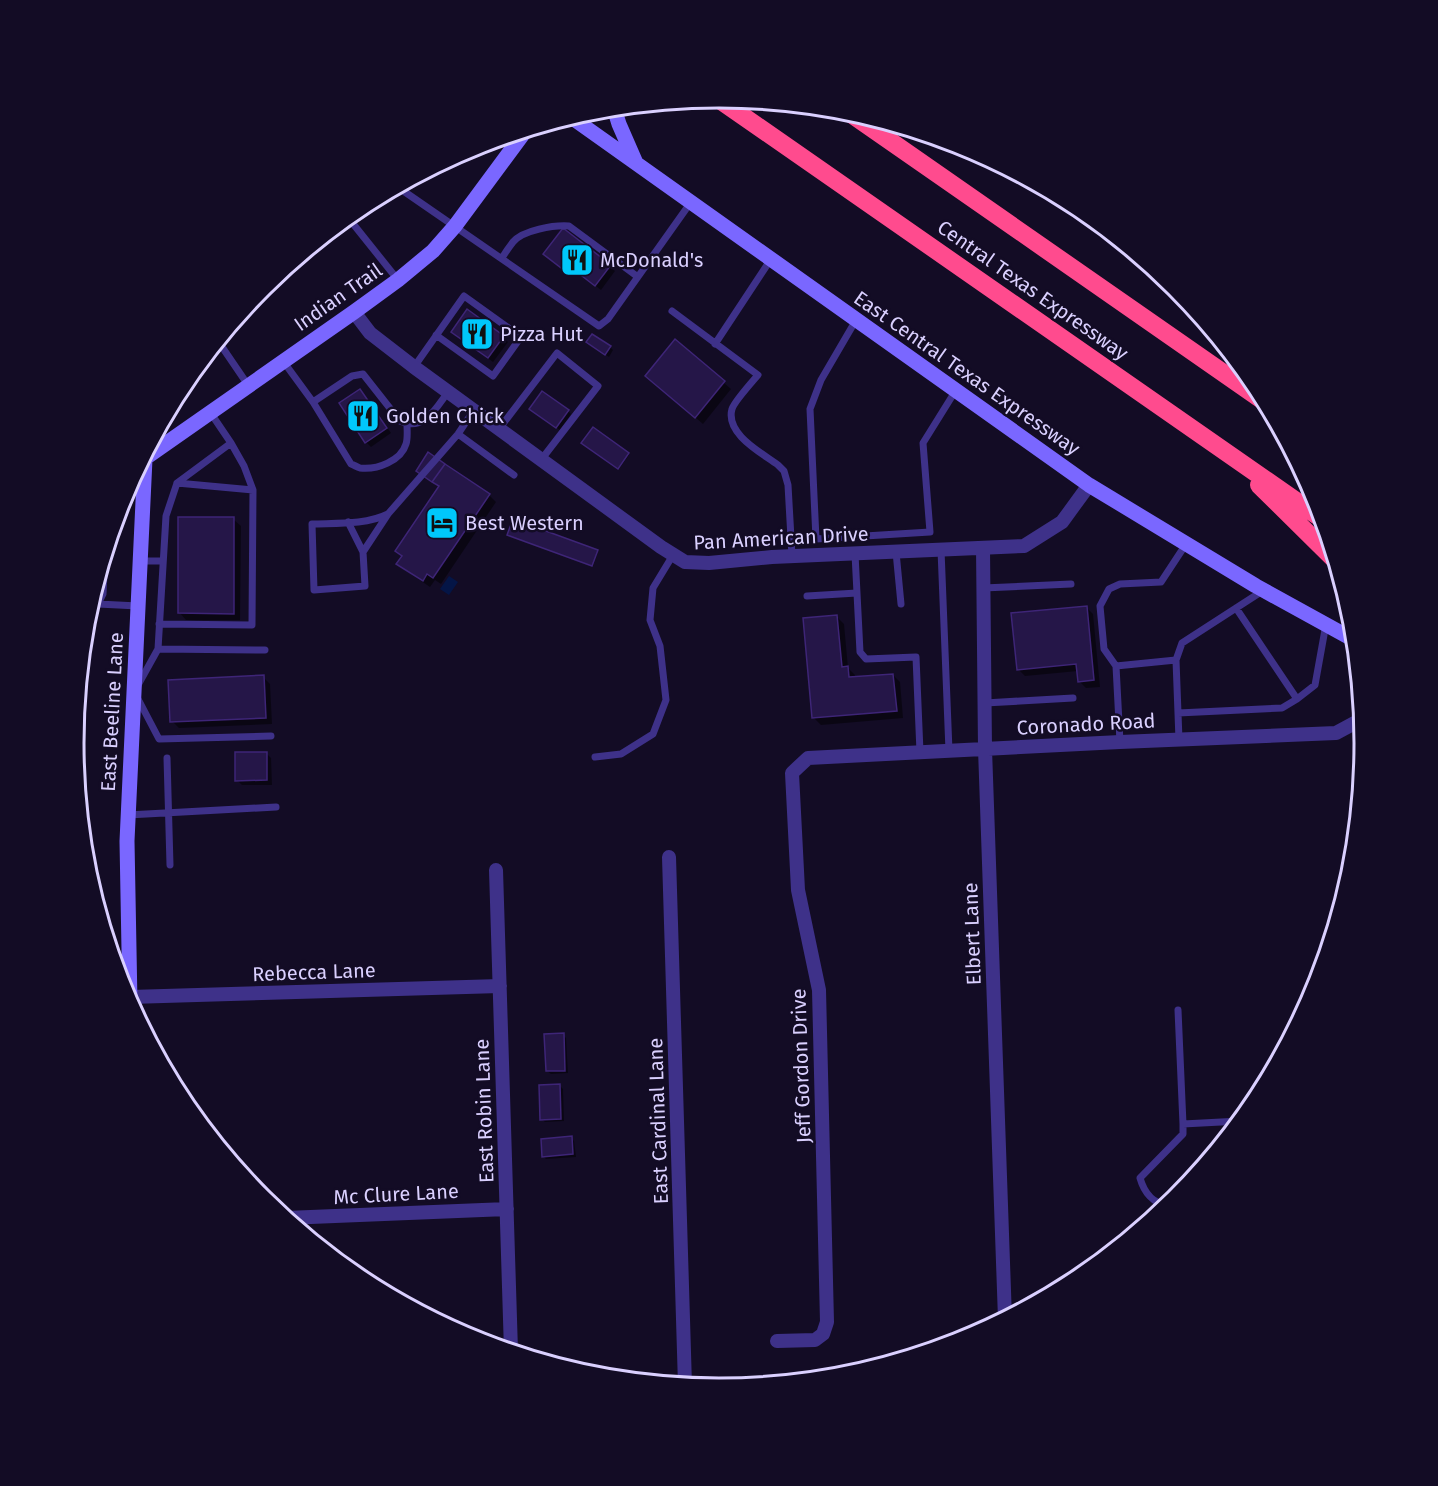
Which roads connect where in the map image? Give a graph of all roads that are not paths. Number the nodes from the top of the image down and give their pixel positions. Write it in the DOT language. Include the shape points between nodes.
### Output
graph roads {
  1 [pos="732,108"];
  2 [pos="617,116"];
  3 [pos="580,124"];
  4 [pos="870,127"];
  5 [pos="518,141"];
  6 [pos="636,164"];
  7 [pos="404,192"];
  8 [pos="690,202"];
  9 [pos="353,224"];
  10 [pos="455,226"];
  11 [pos="502,258"];
  12 [pos="771,260"];
  13 [pos="638,277"];
  14 [pos="398,280"];
  15 [pos="672,311"];
  16 [pos="354,312"];
  17 [pos="856,320"];
  18 [pos="436,334"];
  19 [pos="715,344"];
  20 [pos="221,349"];
  21 [pos="283,361"];
  22 [pos="414,367"];
  23 [pos="1223,372"];
  24 [pos="1238,377"];
  25 [pos="249,385"];
  26 [pos="1246,388"];
  27 [pos="956,390"];
  28 [pos="448,392"];
  29 [pos="313,402"];
  30 [pos="474,410"];
  31 [pos="210,412"];
  32 [pos="407,424"];
  33 [pos="498,429"];
  34 [pos="458,434"];
  35 [pos="231,443"];
  36 [pos="1221,448"];
  37 [pos="156,449"];
  38 [pos="541,460"];
  39 [pos="145,471"];
  40 [pos="514,475"];
  41 [pos="177,483"];
  42 [pos="1089,485"];
  43 [pos="253,490"];
  44 [pos="1310,510"];
  45 [pos="388,514"];
  46 [pos="348,522"];
  47 [pos="1187,544"];
  48 [pos="983,548"];
  49 [pos="1323,548"];
  50 [pos="941,550"];
  51 [pos="363,552"];
  52 [pos="897,552"];
  53 [pos="855,554"];
  54 [pos="673,555"];
  55 [pos="792,556"];
  56 [pos="140,561"];
  57 [pos="163,561"];
  58 [pos="1071,584"];
  59 [pos="983,588"];
  60 [pos="1264,590"];
  61 [pos="857,593"];
  62 [pos="807,596"];
  63 [pos="100,604"];
  64 [pos="901,604"];
  65 [pos="138,606"];
  66 [pos="1236,608"];
  67 [pos="159,624"];
  68 [pos="1326,624"];
  69 [pos="1345,635"];
  70 [pos="158,649"];
  71 [pos="265,650"];
  72 [pos="1176,660"];
  73 [pos="1116,666"];
  74 [pos="134,692"];
  75 [pos="1073,698"];
  76 [pos="1297,699"];
  77 [pos="984,703"];
  78 [pos="1178,713"];
  79 [pos="1354,724"];
  80 [pos="271,736"];
  81 [pos="1179,740"];
  82 [pos="1120,742"];
  83 [pos="985,749"];
  84 [pos="949,751"];
  85 [pos="920,752"];
  86 [pos="596,757"];
  87 [pos="166,758"];
  88 [pos="808,758"];
  89 [pos="276,807"];
  90 [pos="168,813"];
  91 [pos="128,815"];
  92 [pos="669,857"];
  93 [pos="170,865"];
  94 [pos="496,870"];
  95 [pos="130,979"];
  96 [pos="500,986"];
  97 [pos="139,1001"];
  98 [pos="1178,1010"];
  99 [pos="1229,1122"];
  100 [pos="1184,1124"];
  101 [pos="1156,1203"];
  102 [pos="507,1209"];
  103 [pos="297,1218"];
  104 [pos="1005,1310"];
  105 [pos="777,1341"];
  106 [pos="512,1343"];
  107 [pos="685,1377"];
  1 -- 36 [label="highway, Central Texas Expressway"];
  2 -- 6 [label="street"];
  3 -- 6 [label="street, East Central Texas Expressway"];
  4 -- 23 [label="highway, Central Texas Expressway"];
  5 -- 10 [label="street, Indian Trail"];
  6 -- 8 [label="street, East Central Texas Expressway"];
  7 -- 10 [label="lane"];
  8 -- 12 [label="street, East Central Texas Expressway"];
  8 -- 13 [label="lane"];
  9 -- 14 [label="lane"];
  10 -- 11 [label="lane"];
  10 -- 14 [label="street, Indian Trail" via="433,251"];
  11 -- 13 [label="lane" via="523,234 569,226"];
  11 -- 13 [label="lane" via="599,326"];
  12 -- 17 [label="street, East Central Texas Expressway"];
  12 -- 19 [label="lane"];
  14 -- 16 [label="street, Indian Trail"];
  15 -- 19 [label="lane"];
  16 -- 21 [label="street, Indian Trail"];
  16 -- 22 [label="street, Pan American Drive" via="370,333"];
  17 -- 27 [label="street, East Central Texas Expressway"];
  17 -- 27 [label="lane" via="821,380 810,409 816,539 930,532 923,443"];
  18 -- 18 [label="lane" via="493,376 521,337 464,296"];
  18 -- 22 [label="lane"];
  19 -- 55 [label="lane" via="758,375 732,408 732,419 738,435 784,471"];
  20 -- 25 [label="lane"];
  21 -- 25 [label="street, Indian Trail"];
  21 -- 29 [label="lane"];
  22 -- 28 [label="street, Pan American Drive"];
  23 -- 24 [label="highway"];
  23 -- 26 [label="highway, Central Texas Expressway"];
  25 -- 31 [label="street, Indian Trail"];
  27 -- 42 [label="street, East Central Texas Expressway"];
  28 -- 30 [label="street, Pan American Drive"];
  28 -- 32 [label="lane" via="419,424"];
  29 -- 32 [label="lane" via="352,376 363,375 400,421"];
  29 -- 32 [label="lane" via="351,464 360,468 390,462 400,454 406,444"];
  30 -- 33 [label="street, Pan American Drive"];
  30 -- 34 [label="lane"];
  31 -- 35 [label="lane"];
  31 -- 37 [label="street, Indian Trail"];
  33 -- 38 [label="street, Pan American Drive"];
  33 -- 38 [label="lane" via="557,353 598,386"];
  34 -- 40 [label="lane"];
  34 -- 45 [label="lane"];
  35 -- 41 [label="lane"];
  35 -- 43 [label="lane"];
  36 -- 44 [label="highway, Central Texas Expressway"];
  36 -- 49 [label="highway"];
  38 -- 54 [label="street, Pan American Drive"];
  39 -- 56 [label="street, East Beeline Lane"];
  41 -- 43 [label="lane"];
  41 -- 57 [label="lane" via="166,516"];
  42 -- 47 [label="street, East Central Texas Expressway"];
  42 -- 48 [label="street, Pan American Drive" via="1062,522 1024,546"];
  43 -- 67 [label="lane" via="252,625"];
  45 -- 46 [label="lane"];
  45 -- 51 [label="lane"];
  46 -- 51 [label="lane"];
  46 -- 51 [label="lane" via="312,524 314,590 365,586"];
  47 -- 60 [label="street, East Central Texas Expressway"];
  47 -- 73 [label="lane" via="1161,582 1120,584 1109,589 1100,606 1104,650"];
  48 -- 50 [label="street, Pan American Drive"];
  48 -- 59 [label="street, Elbert Lane"];
  50 -- 52 [label="street, Pan American Drive"];
  50 -- 84 [label="lane"];
  52 -- 53 [label="street, Pan American Drive"];
  52 -- 64 [label="lane"];
  53 -- 55 [label="street, Pan American Drive"];
  53 -- 61 [label="lane"];
  54 -- 55 [label="street, Pan American Drive" via="685,562 709,563"];
  54 -- 86 [label="lane" via="653,588 650,620 660,646 666,700 653,734 621,754"];
  56 -- 57 [label="lane"];
  56 -- 65 [label="street, East Beeline Lane"];
  57 -- 67 [label="lane"];
  58 -- 59 [label="lane"];
  59 -- 77 [label="street, Elbert Lane"];
  60 -- 66 [label="lane"];
  60 -- 68 [label="street, East Central Texas Expressway"];
  61 -- 62 [label="lane"];
  61 -- 85 [label="lane" via="860,652 866,659 915,657"];
  63 -- 65 [label="lane"];
  65 -- 74 [label="street, East Beeline Lane"];
  66 -- 72 [label="lane" via="1182,643"];
  66 -- 76 [label="lane"];
  67 -- 70 [label="lane"];
  68 -- 69 [label="street, East Central Texas Expressway"];
  68 -- 76 [label="lane" via="1315,685"];
  70 -- 71 [label="lane"];
  70 -- 74 [label="lane"];
  72 -- 73 [label="lane"];
  72 -- 78 [label="lane"];
  73 -- 82 [label="lane"];
  74 -- 80 [label="lane" via="159,739"];
  74 -- 91 [label="street, East Beeline Lane"];
  75 -- 77 [label="lane"];
  76 -- 78 [label="lane" via="1282,708"];
  77 -- 83 [label="street, Elbert Lane"];
  78 -- 81 [label="lane"];
  79 -- 81 [label="street, Coronado Road" via="1336,733"];
  81 -- 82 [label="street, Coronado Road"];
  82 -- 83 [label="street, Coronado Road"];
  83 -- 84 [label="street, Coronado Road"];
  83 -- 104 [label="street, Elbert Lane"];
  84 -- 85 [label="street, Coronado Road"];
  85 -- 88 [label="street, Coronado Road"];
  87 -- 90 [label="lane"];
  88 -- 105 [label="street, Jeff Gordon Drive" via="792,773 798,890 819,990 827,1322 823,1334 814,1340"];
  89 -- 90 [label="lane"];
  90 -- 91 [label="lane"];
  90 -- 93 [label="lane"];
  91 -- 95 [label="street, East Beeline Lane"];
  92 -- 107 [label="street, East Cardinal Lane"];
  94 -- 96 [label="street, East Robin Lane"];
  96 -- 97 [label="street, Rebecca Lane"];
  96 -- 102 [label="street, East Robin Lane"];
  98 -- 100 [label="lane"];
  99 -- 100 [label="lane"];
  100 -- 101 [label="lane" via="1183,1134 1140,1178"];
  102 -- 103 [label="street, Mc Clure Lane"];
  102 -- 106 [label="street, East Robin Lane"];
}
